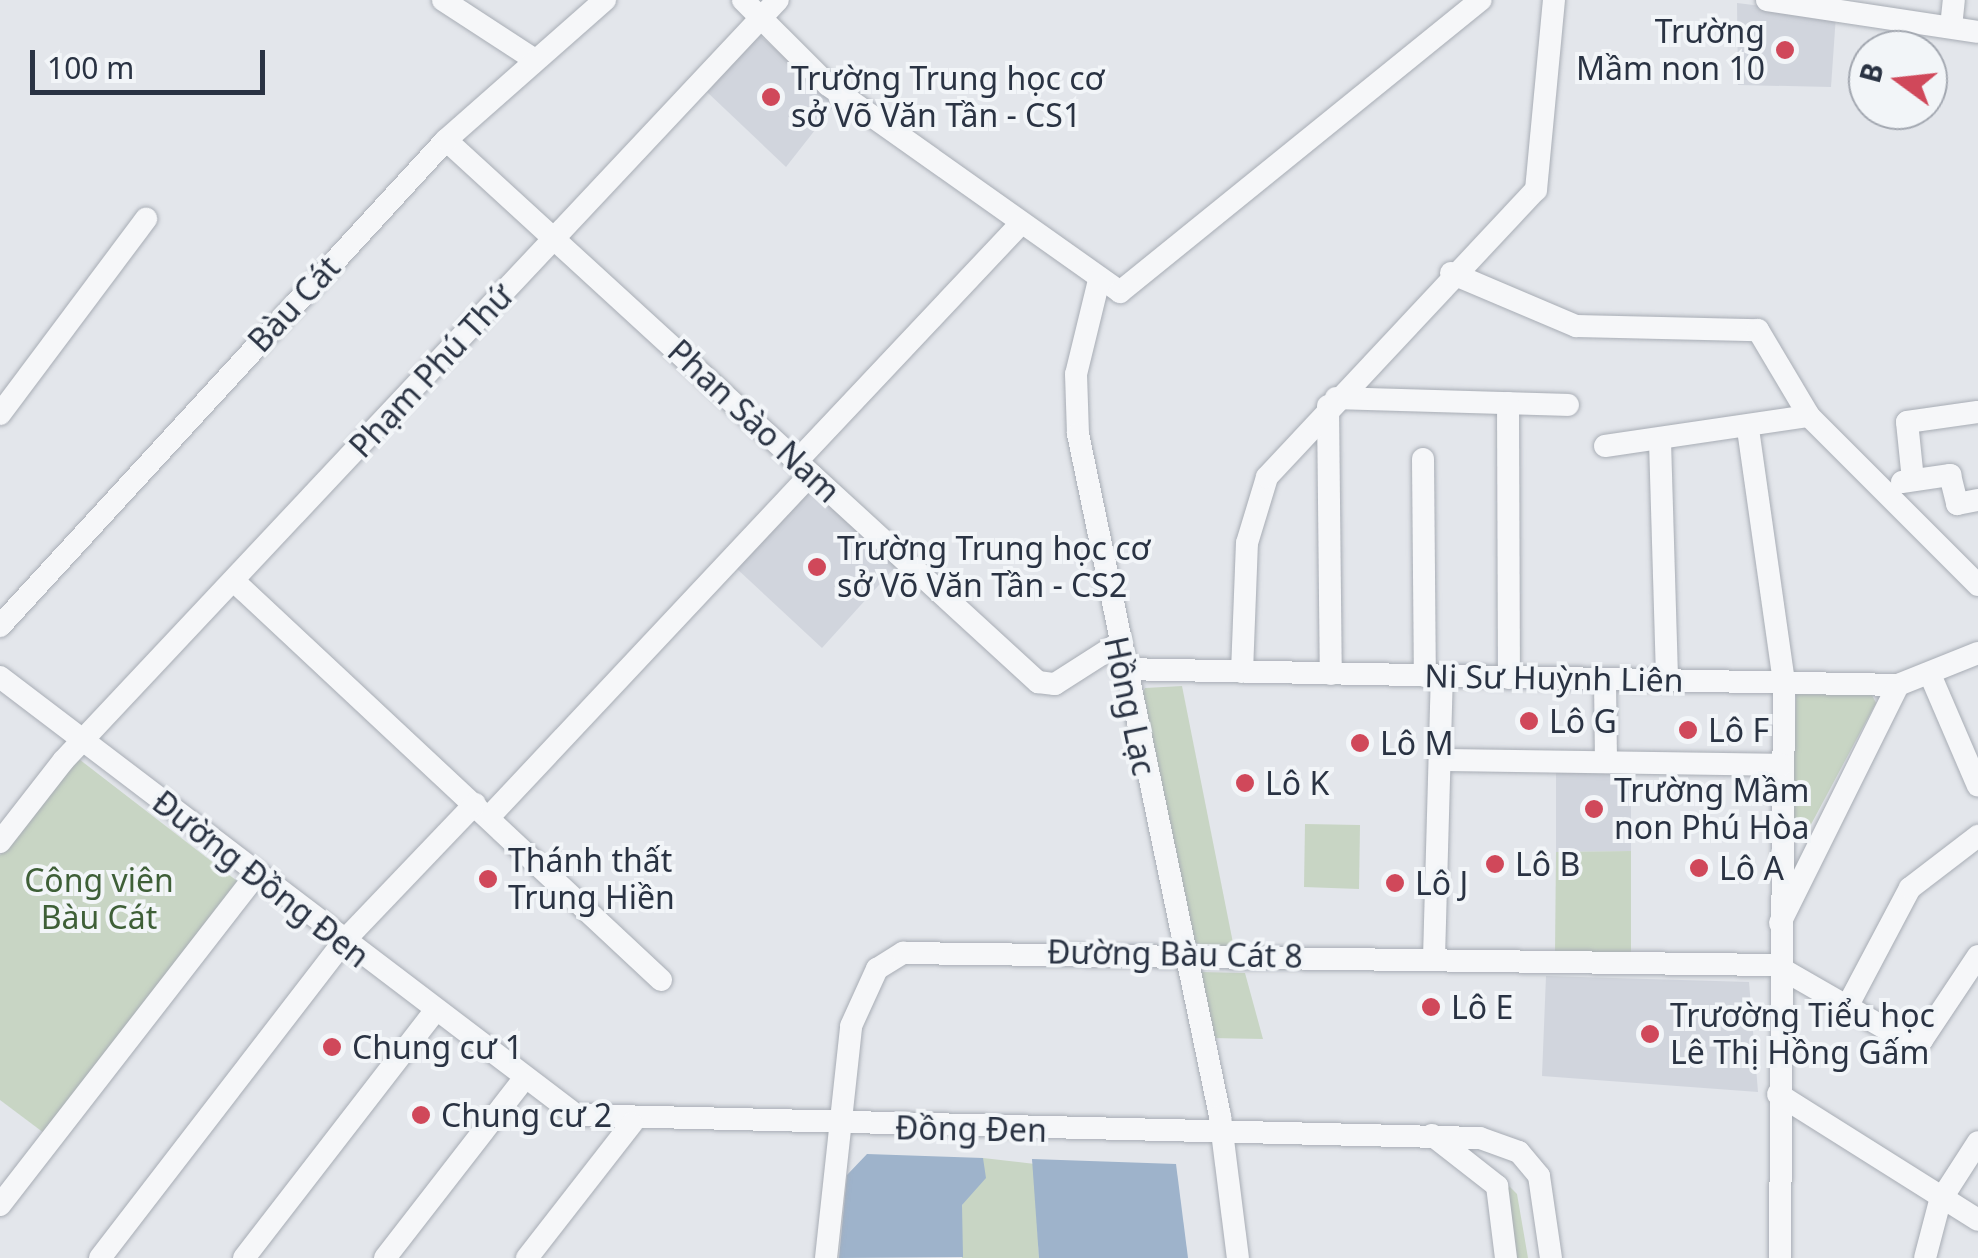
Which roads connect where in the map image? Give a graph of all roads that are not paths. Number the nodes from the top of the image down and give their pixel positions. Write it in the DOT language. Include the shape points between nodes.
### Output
graph roads {
  1 [pos="443,0"];
  2 [pos="605,0"];
  3 [pos="743,0"];
  4 [pos="778,0"];
  5 [pos="1481,0"];
  6 [pos="1554,0"];
  7 [pos="1768,0"];
  8 [pos="1954,0"];
  9 [pos="759,21"];
  10 [pos="1951,27"];
  11 [pos="1978,32"];
  12 [pos="532,58"];
  13 [pos="446,140"];
  14 [pos="146,220"];
  15 [pos="1020,224"];
  16 [pos="556,238"];
  17 [pos="1451,273"];
  18 [pos="1099,280"];
  19 [pos="1332,402"];
  20 [pos="1508,404"];
  21 [pos="1568,406"];
  22 [pos="1978,412"];
  23 [pos="0,414"];
  24 [pos="1808,416"];
  25 [pos="1748,429"];
  26 [pos="1660,440"];
  27 [pos="1605,446"];
  28 [pos="1422,458"];
  29 [pos="804,468"];
  30 [pos="1913,480"];
  31 [pos="1879,486"];
  32 [pos="1978,500"];
  33 [pos="234,582"];
  34 [pos="1978,584"];
  35 [pos="0,626"];
  36 [pos="1116,645"];
  37 [pos="1978,653"];
  38 [pos="1122,669"];
  39 [pos="1242,672"];
  40 [pos="1331,674"];
  41 [pos="1433,676"];
  42 [pos="0,678"];
  43 [pos="1509,678"];
  44 [pos="1932,678"];
  45 [pos="1606,680"];
  46 [pos="1667,681"];
  47 [pos="1784,684"];
  48 [pos="1898,684"];
  49 [pos="84,742"];
  50 [pos="1440,760"];
  51 [pos="1606,761"];
  52 [pos="1782,765"];
  53 [pos="1978,786"];
  54 [pos="482,811"];
  55 [pos="1978,836"];
  56 [pos="0,842"];
  57 [pos="256,875"];
  58 [pos="1776,930"];
  59 [pos="344,942"];
  60 [pos="1184,954"];
  61 [pos="1978,956"];
  62 [pos="1434,958"];
  63 [pos="1776,965"];
  64 [pos="660,980"];
  65 [pos="1848,1005"];
  66 [pos="434,1012"];
  67 [pos="522,1080"];
  68 [pos="1778,1094"];
  69 [pos="632,1123"];
  70 [pos="838,1126"];
  71 [pos="1223,1134"];
  72 [pos="1432,1136"];
  73 [pos="1978,1142"];
  74 [pos="1940,1201"];
  75 [pos="0,1205"];
  76 [pos="1978,1220"];
  77 [pos="100,1258"];
  78 [pos="244,1258"];
  79 [pos="385,1258"];
  80 [pos="527,1258"];
  81 [pos="826,1258"];
  82 [pos="1238,1258"];
  83 [pos="1506,1258"];
  84 [pos="1551,1258"];
  85 [pos="1780,1258"];
  86 [pos="1925,1258"];
  1 -- 12 [label="street"];
  2 -- 12 [label="street, Bàu Cát"];
  3 -- 9 [label="street"];
  4 -- 9 [label="street, Phạm Phú Thứ"];
  5 -- 18 [label="street" via="1129,288"];
  6 -- 17 [label="street" via="1538,185"];
  7 -- 10 [label="street"];
  8 -- 10 [label="street"];
  9 -- 15 [label="street" via="828,85"];
  9 -- 16 [label="street, Phạm Phú Thứ"];
  10 -- 11 [label="street"];
  12 -- 13 [label="street, Bàu Cát"];
  13 -- 16 [label="street, Phan Sào Nam"];
  13 -- 35 [label="street, Bàu Cát"];
  14 -- 23 [label="street"];
  15 -- 18 [label="street"];
  15 -- 29 [label="street"];
  16 -- 29 [label="street, Phan Sào Nam"];
  16 -- 33 [label="street, Phạm Phú Thứ"];
  17 -- 19 [label="street"];
  17 -- 24 [label="street" via="1576,326 1758,330"];
  18 -- 36 [label="street, Hồng Lạc" via="1075,405"];
  19 -- 20 [label="street"];
  19 -- 39 [label="street" via="1278,461 1254,505"];
  19 -- 40 [label="street"];
  20 -- 21 [label="street"];
  20 -- 43 [label="street"];
  22 -- 30 [label="street" via="1906,422"];
  24 -- 25 [label="street"];
  24 -- 31 [label="street"];
  25 -- 26 [label="street"];
  25 -- 47 [label="street"];
  26 -- 27 [label="street"];
  26 -- 46 [label="street"];
  28 -- 41 [label="street"];
  29 -- 36 [label="street, Phan Sào Nam" via="1040,684 1055,684"];
  29 -- 54 [label="street"];
  30 -- 31 [label="street"];
  30 -- 32 [label="street" via="1950,475 1957,504"];
  31 -- 34 [label="street"];
  33 -- 49 [label="street, Phạm Phú Thứ"];
  33 -- 54 [label="street"];
  36 -- 38 [label="street, Hồng Lạc"];
  37 -- 44 [label="street, Ni Sư Huỳnh Liên"];
  38 -- 39 [label="street, Ni Sư Huỳnh Liên"];
  38 -- 60 [label="street, Hồng Lạc"];
  39 -- 40 [label="street, Ni Sư Huỳnh Liên"];
  40 -- 41 [label="street, Ni Sư Huỳnh Liên"];
  41 -- 43 [label="street, Ni Sư Huỳnh Liên"];
  41 -- 50 [label="street"];
  42 -- 49 [label="street, Đường Đồng Đen"];
  43 -- 45 [label="street, Ni Sư Huỳnh Liên"];
  44 -- 48 [label="street, Ni Sư Huỳnh Liên"];
  44 -- 53 [label="street"];
  45 -- 46 [label="street, Ni Sư Huỳnh Liên"];
  45 -- 51 [label="street"];
  46 -- 47 [label="street, Ni Sư Huỳnh Liên"];
  47 -- 48 [label="street, Ni Sư Huỳnh Liên"];
  47 -- 52 [label="street"];
  48 -- 58 [label="street"];
  49 -- 56 [label="street, Phạm Phú Thứ"];
  49 -- 57 [label="street, Đường Đồng Đen"];
  50 -- 51 [label="street"];
  50 -- 62 [label="street"];
  51 -- 52 [label="street"];
  52 -- 58 [label="street"];
  54 -- 59 [label="street"];
  54 -- 64 [label="street"];
  55 -- 65 [label="street" via="1910,888"];
  57 -- 59 [label="street, Đường Đồng Đen"];
  57 -- 75 [label="street"];
  58 -- 63 [label="street"];
  59 -- 66 [label="street, Đường Đồng Đen"];
  59 -- 77 [label="street"];
  60 -- 62 [label="street, Đường Bàu Cát 8"];
  60 -- 70 [label="street, Đường Bàu Cát 8" via="927,950 890,958 854,1016"];
  60 -- 71 [label="street, Hồng Lạc"];
  61 -- 65 [label="street" via="1922,1040"];
  62 -- 63 [label="street, Đường Bàu Cát 8"];
  63 -- 65 [label="street"];
  63 -- 68 [label="street"];
  66 -- 67 [label="street, Đường Đồng Đen"];
  66 -- 78 [label="street"];
  67 -- 69 [label="street, Đồng Đen" via="576,1115"];
  67 -- 79 [label="street"];
  68 -- 74 [label="street"];
  68 -- 85 [label="street"];
  69 -- 70 [label="street, Đồng Đen"];
  69 -- 80 [label="street"];
  70 -- 71 [label="street, Đồng Đen"];
  70 -- 81 [label="street, Đường Bàu Cát 8"];
  71 -- 72 [label="street, Đồng Đen"];
  71 -- 82 [label="street, Hồng Lạc"];
  72 -- 83 [label="street" via="1496,1186"];
  72 -- 84 [label="street, Đồng Đen" via="1493,1141 1526,1159 1546,1193"];
  73 -- 74 [label="street"];
  74 -- 76 [label="street"];
  74 -- 86 [label="street"];
}
